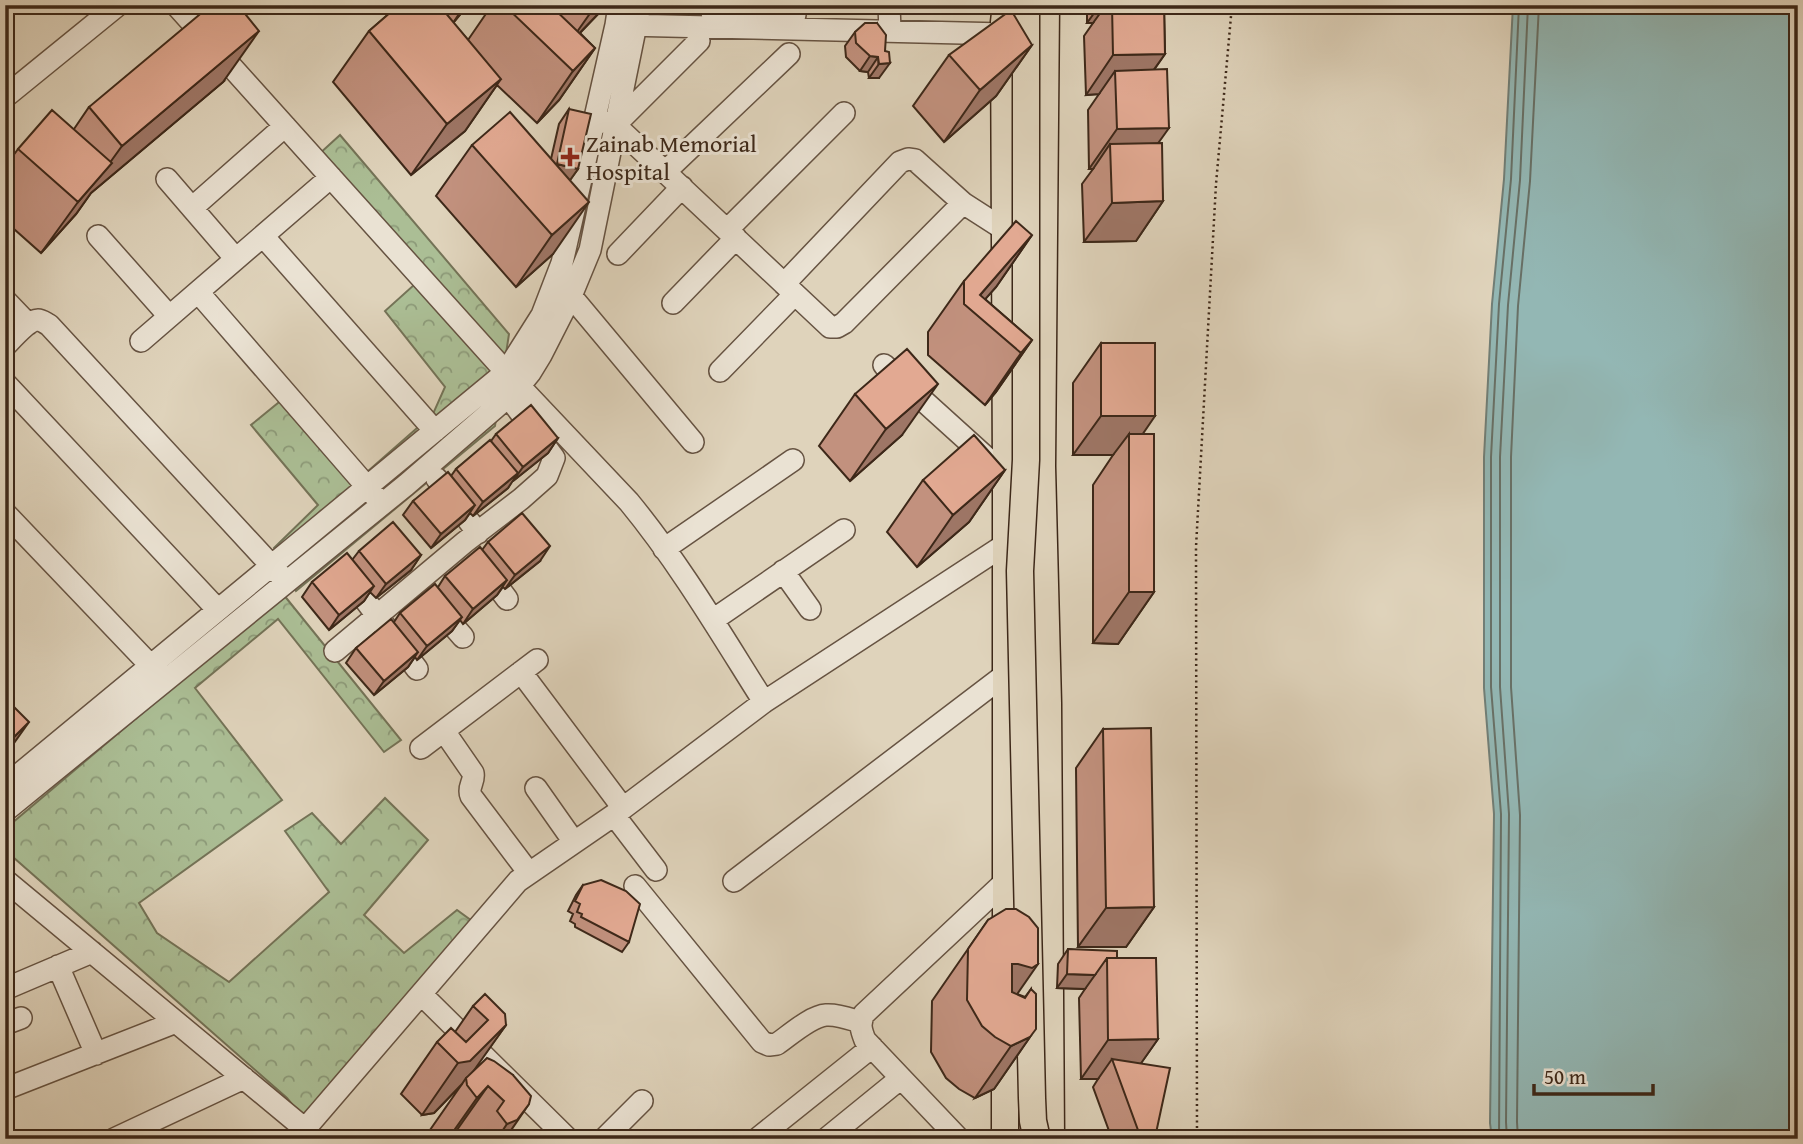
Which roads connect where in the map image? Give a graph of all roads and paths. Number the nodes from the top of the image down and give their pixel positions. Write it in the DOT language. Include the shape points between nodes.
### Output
graph roads {
  1 [pos="118,5"];
  2 [pos="176,5"];
  3 [pos="1232,5"];
  4 [pos="1019,13"];
  5 [pos="628,14"];
  6 [pos="755,15"];
  7 [pos="889,18"];
  8 [pos="699,41"];
  9 [pos="789,54"];
  10 [pos="5,97"];
  11 [pos="844,113"];
  12 [pos="594,120"];
  13 [pos="615,125"];
  14 [pos="285,126"];
  15 [pos="665,172"];
  16 [pos="331,177"];
  17 [pos="167,179"];
  18 [pos="682,187"];
  19 [pos="962,203"];
  20 [pos="192,208"];
  21 [pos="1005,230"];
  22 [pos="732,234"];
  23 [pos="98,236"];
  24 [pos="263,236"];
  25 [pos="618,254"];
  26 [pos="236,259"];
  27 [pos="790,289"];
  28 [pos="198,292"];
  29 [pos="571,296"];
  30 [pos="5,300"];
  31 [pos="673,303"];
  32 [pos="169,316"];
  33 [pos="28,324"];
  34 [pos="141,341"];
  35 [pos="5,346"];
  36 [pos="884,365"];
  37 [pos="720,370"];
  38 [pos="5,383"];
  39 [pos="512,384"];
  40 [pos="435,431"];
  41 [pos="693,442"];
  42 [pos="793,460"];
  43 [pos="1042,466"];
  44 [pos="1006,470"];
  45 [pos="437,479"];
  46 [pos="505,480"];
  47 [pos="366,488"];
  48 [pos="1043,496"];
  49 [pos="521,499"];
  50 [pos="378,508"];
  51 [pos="5,513"];
  52 [pos="844,530"];
  53 [pos="388,531"];
  54 [pos="472,538"];
  55 [pos="1006,544"];
  56 [pos="664,549"];
  57 [pos="410,559"];
  58 [pos="272,565"];
  59 [pos="342,570"];
  60 [pos="783,572"];
  61 [pos="421,580"];
  62 [pos="286,582"];
  63 [pos="507,599"];
  64 [pos="810,609"];
  65 [pos="218,610"];
  66 [pos="378,617"];
  67 [pos="713,620"];
  68 [pos="463,637"];
  69 [pos="335,651"];
  70 [pos="150,666"];
  71 [pos="417,668"];
  72 [pos="1006,674"];
  73 [pos="764,702"];
  74 [pos="444,731"];
  75 [pos="421,748"];
  76 [pos="5,786"];
  77 [pos="536,788"];
  78 [pos="5,811"];
  79 [pos="618,812"];
  80 [pos="574,842"];
  81 [pos="656,870"];
  82 [pos="529,873"];
  83 [pos="5,880"];
  84 [pos="734,881"];
  85 [pos="1006,881"];
  86 [pos="635,886"];
  87 [pos="92,952"];
  88 [pos="58,966"];
  89 [pos="5,989"];
  90 [pos="1006,989"];
  91 [pos="421,994"];
  92 [pos="1006,1016"];
  93 [pos="176,1022"];
  94 [pos="860,1022"];
  95 [pos="872,1046"];
  96 [pos="96,1054"];
  97 [pos="244,1078"];
  98 [pos="901,1078"];
  99 [pos="5,1089"];
  100 [pos="642,1101"];
  101 [pos="309,1134"];
  102 [pos="1049,1135"];
  103 [pos="114,1139"];
  104 [pos="568,1139"];
  105 [pos="604,1139"];
  106 [pos="757,1139"];
  107 [pos="826,1139"];
  108 [pos="960,1139"];
  109 [pos="1005,1139"];
  110 [pos="1197,1139"];
  1 -- 10 [label="street"];
  2 -- 14 [label="street"];
  3 -- 110 [label="path" via="1216,184 1196,547"];
  4 -- 7 [label="street"];
  4 -- 21 [label="main road"];
  4 -- 43 [label="main road"];
  4 -- 102 [label="main road, bridge" via="1026,460 1020,570 1032,1098 1033,1121"];
  5 -- 6 [label="street"];
  5 -- 12 [label="street"];
  5 -- 13 [label="street"];
  6 -- 7 [label="street"];
  8 -- 13 [label="street"];
  9 -- 15 [label="street"];
  11 -- 22 [label="street"];
  12 -- 13 [label="street"];
  12 -- 39 [label="street" via="562,263"];
  13 -- 15 [label="street"];
  13 -- 29 [label="street" via="590,250"];
  14 -- 16 [label="street"];
  14 -- 20 [label="street"];
  15 -- 18 [label="street"];
  16 -- 24 [label="street"];
  16 -- 39 [label="street"];
  17 -- 20 [label="street"];
  18 -- 22 [label="street"];
  18 -- 25 [label="street"];
  19 -- 21 [label="street"];
  19 -- 27 [label="street" via="837,327 830,327"];
  19 -- 27 [label="street" via="915,160 900,162"];
  20 -- 26 [label="street"];
  21 -- 44 [label="main road"];
  22 -- 27 [label="street"];
  22 -- 31 [label="street"];
  23 -- 32 [label="street"];
  24 -- 26 [label="street"];
  24 -- 40 [label="street"];
  26 -- 28 [label="street"];
  27 -- 37 [label="street"];
  28 -- 32 [label="street"];
  28 -- 47 [label="street"];
  29 -- 39 [label="street" via="530,373"];
  29 -- 41 [label="street"];
  30 -- 33 [label="street"];
  32 -- 34 [label="street"];
  33 -- 35 [label="street"];
  33 -- 58 [label="street" via="35,320 49,325"];
  36 -- 44 [label="street"];
  38 -- 65 [label="street"];
  39 -- 40 [label="street"];
  39 -- 49 [label="street" via="554,458 547,475"];
  39 -- 50 [label="street"];
  39 -- 56 [label="street" via="629,502"];
  40 -- 47 [label="street"];
  42 -- 56 [label="street"];
  43 -- 44 [label="main road"];
  43 -- 48 [label="main road"];
  44 -- 55 [label="main road"];
  45 -- 54 [label="street"];
  46 -- 49 [label="street"];
  47 -- 50 [label="street"];
  47 -- 58 [label="street"];
  48 -- 102 [label="main road"];
  48 -- 102 [label="main road" via="1032,516 1042,1084"];
  49 -- 54 [label="street"];
  50 -- 53 [label="street"];
  50 -- 62 [label="street"];
  51 -- 70 [label="street"];
  52 -- 60 [label="street"];
  54 -- 61 [label="street"];
  54 -- 63 [label="street"];
  55 -- 72 [label="main road"];
  55 -- 73 [label="street"];
  56 -- 67 [label="street"];
  57 -- 61 [label="street"];
  58 -- 62 [label="street"];
  58 -- 65 [label="street"];
  59 -- 66 [label="street"];
  60 -- 64 [label="street"];
  60 -- 67 [label="street"];
  61 -- 66 [label="street"];
  61 -- 68 [label="street"];
  62 -- 78 [label="street"];
  65 -- 70 [label="street"];
  66 -- 69 [label="street"];
  66 -- 71 [label="street"];
  67 -- 73 [label="street"];
  70 -- 76 [label="street"];
  72 -- 84 [label="street"];
  72 -- 85 [label="main road"];
  73 -- 79 [label="street"];
  74 -- 75 [label="street"];
  74 -- 79 [label="street" via="529,666"];
  74 -- 82 [label="street" via="474,773 471,796"];
  77 -- 80 [label="street"];
  79 -- 80 [label="street"];
  79 -- 81 [label="street"];
  80 -- 82 [label="street"];
  82 -- 91 [label="street"];
  83 -- 87 [label="street"];
  85 -- 90 [label="main road"];
  85 -- 94 [label="street"];
  86 -- 94 [label="street" via="762,1042 777,1044 824,1015"];
  87 -- 88 [label="street"];
  87 -- 93 [label="street"];
  88 -- 89 [label="street"];
  88 -- 96 [label="street"];
  91 -- 101 [label="street"];
  91 -- 104 [label="street"];
  92 -- 109 [label="main road"];
  93 -- 96 [label="street"];
  93 -- 97 [label="street"];
  94 -- 95 [label="street"];
  95 -- 98 [label="street"];
  95 -- 106 [label="street"];
  96 -- 99 [label="street"];
  97 -- 101 [label="street"];
  97 -- 103 [label="street"];
  98 -- 107 [label="street"];
  98 -- 108 [label="street"];
  100 -- 105 [label="street"];
}
